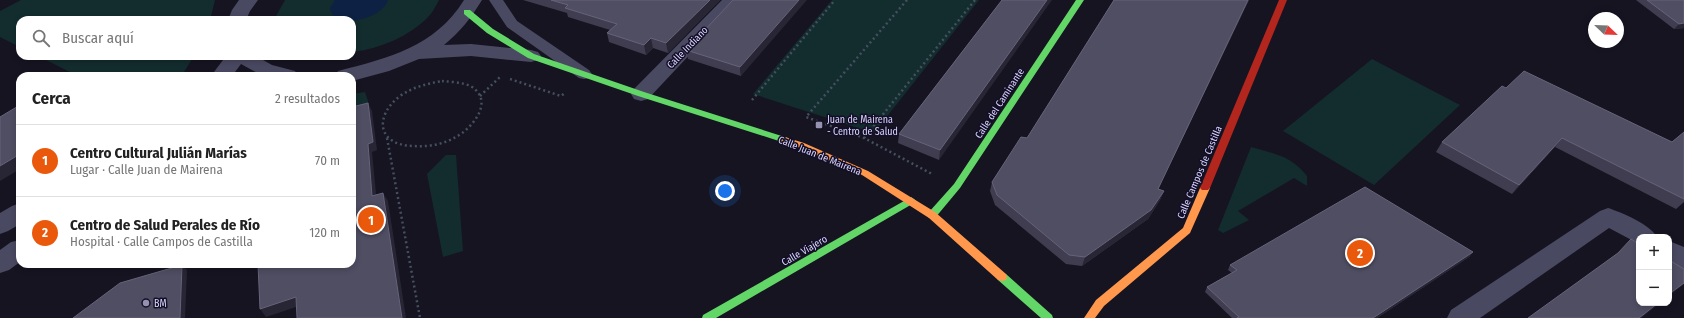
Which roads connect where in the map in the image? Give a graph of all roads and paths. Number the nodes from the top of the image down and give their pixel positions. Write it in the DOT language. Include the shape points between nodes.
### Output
graph roads {
  1 [pos="249,0"];
  2 [pos="496,0"];
  3 [pos="732,0"];
  4 [pos="835,0"];
  5 [pos="906,0"];
  6 [pos="975,0"];
  7 [pos="1080,0"];
  8 [pos="1283,0"];
  9 [pos="470,6"];
  10 [pos="238,16"];
  11 [pos="418,53"];
  12 [pos="531,56"];
  13 [pos="234,60"];
  14 [pos="248,60"];
  15 [pos="224,72"];
  16 [pos="269,72"];
  17 [pos="356,74"];
  18 [pos="584,74"];
  19 [pos="501,76"];
  20 [pos="641,94"];
  21 [pos="480,96"];
  22 [pos="752,100"];
  23 [pos="387,138"];
  24 [pos="864,138"];
  25 [pos="957,186"];
  26 [pos="911,201"];
  27 [pos="16,215"];
  28 [pos="932,215"];
  29 [pos="0,225"];
  30 [pos="1639,234"];
  31 [pos="16,252"];
  32 [pos="1672,252"];
  33 [pos="1684,259"];
  34 [pos="0,263"];
  35 [pos="420,318"];
  36 [pos="707,318"];
  37 [pos="1048,318"];
  38 [pos="1089,318"];
  39 [pos="1460,318"];
  1 -- 10 [label="street"];
  2 -- 18 [label="lane" via="512,24"];
  3 -- 20 [label="street, Calle Indiano"];
  4 -- 22 [label="path"];
  5 -- 24 [label="path" via="806,118"];
  6 -- 24 [label="path"];
  7 -- 25 [label="street, Calle del Caminante"];
  8 -- 38 [label="street, Calle Campos de Castilla" via="1187,230 1100,303"];
  9 -- 11 [label="street" via="445,36"];
  9 -- 12 [label="street, Calle Juan de Mairena" via="490,31"];
  11 -- 12 [label="street, Calle Juan de Mairena" via="471,50"];
  11 -- 17 [label="street" via="381,68"];
  12 -- 18 [label="street, Calle Juan de Mairena"];
  13 -- 15 [label="street"];
  14 -- 16 [label="street"];
  18 -- 20 [label="street, Calle Juan de Mairena"];
  19 -- 21 [label="path"];
  20 -- 26 [label="street, Calle Juan de Mairena" via="801,145 865,173"];
  21 -- 23 [label="path" via="482,107 476,121 462,134 442,143 420,147 400,145"];
  21 -- 23 [label="path" via="472,87 459,82 424,84 407,91 393,102 384,114 382,127"];
  23 -- 35 [label="path"];
  24 -- 25 [label="path"];
  25 -- 28 [label="street, Calle del Caminante"];
  26 -- 28 [label="street, Calle Juan de Mairena"];
  26 -- 36 [label="street, Calle Viajero"];
  27 -- 29 [label="street"];
  28 -- 37 [label="street, Calle Juan de Mairena"];
  30 -- 39 [label="street" via="1608,217"];
  31 -- 34 [label="street"];
  32 -- 33 [label="street"];
}
